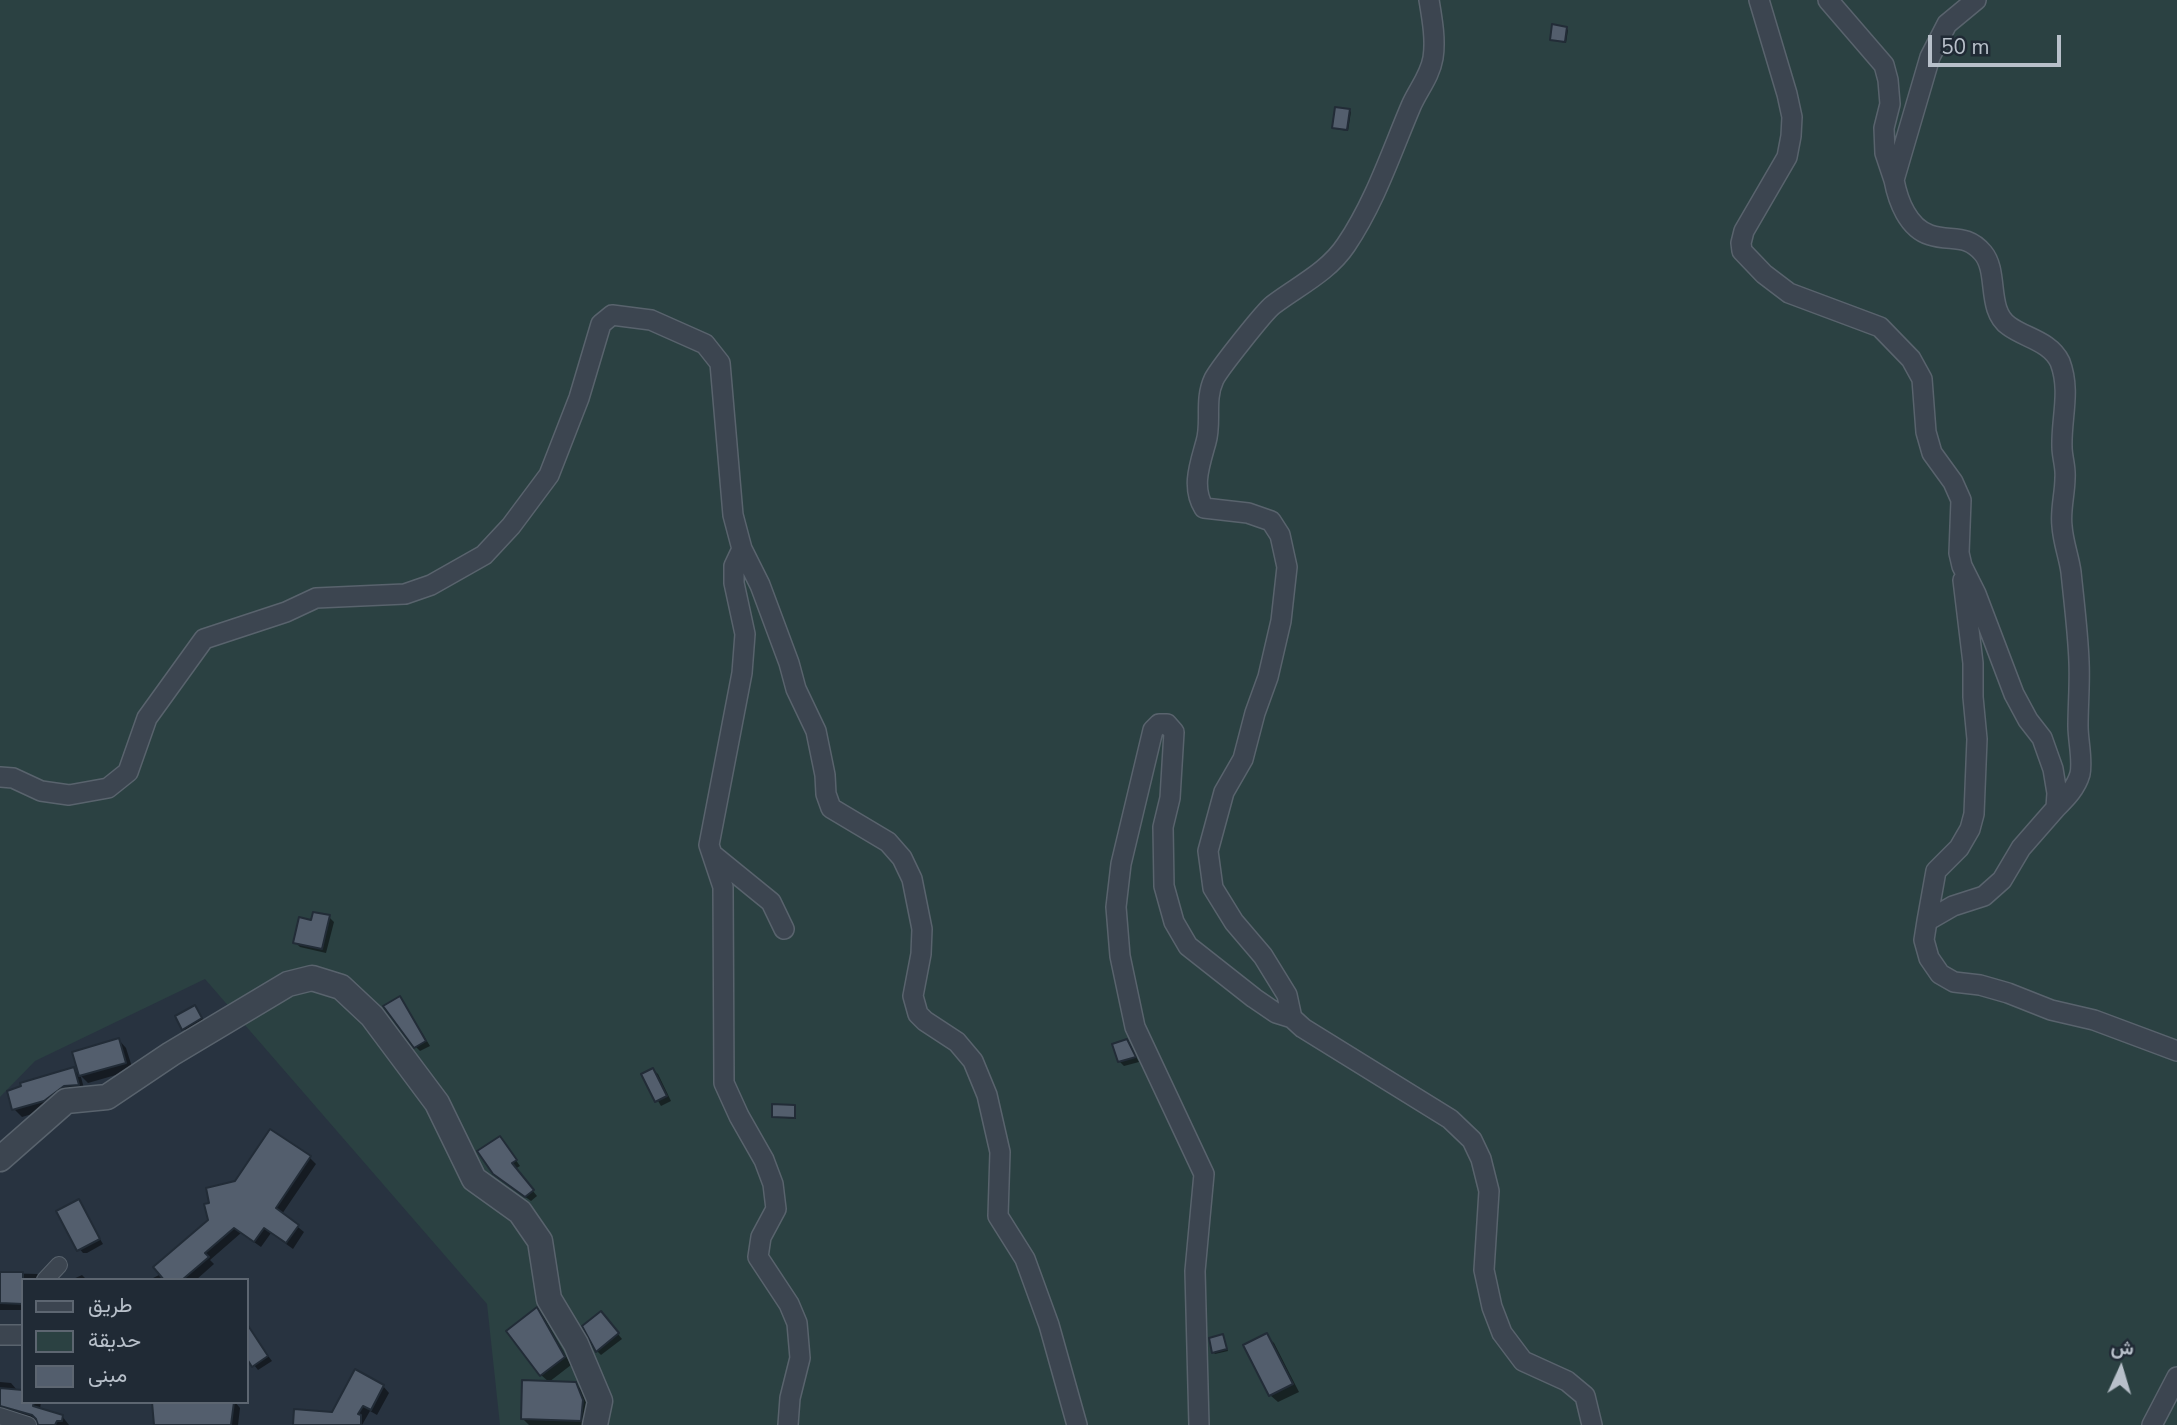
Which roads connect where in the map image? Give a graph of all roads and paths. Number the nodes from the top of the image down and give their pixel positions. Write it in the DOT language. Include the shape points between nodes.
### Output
graph roads {
  1 [pos="1429,0"];
  2 [pos="1759,0"];
  3 [pos="1828,0"];
  4 [pos="1976,0"];
  5 [pos="1894,180"];
  6 [pos="742,549"];
  7 [pos="1962,566"];
  8 [pos="0,777"];
  9 [pos="2056,808"];
  10 [pos="712,854"];
  11 [pos="1927,922"];
  12 [pos="784,929"];
  13 [pos="1292,1018"];
  14 [pos="2177,1051"];
  15 [pos="0,1159"];
  16 [pos="59,1265"];
  17 [pos="48,1278"];
  18 [pos="0,1335"];
  19 [pos="21,1335"];
  20 [pos="2177,1377"];
  21 [pos="0,1416"];
  22 [pos="28,1425"];
  23 [pos="595,1425"];
  24 [pos="788,1425"];
  25 [pos="1077,1425"];
  26 [pos="1199,1425"];
  27 [pos="1592,1425"];
  28 [pos="2152,1425"];
  1 -- 13 [label="street" via="1433,57 1377,190 1345,246 1322,271 1270,306 1214,379 1197,479 1198,499 1204,508 1271,521 1280,535 1287,566 1268,677 1243,759 1224,792 1208,851 1213,888 1287,995"];
  2 -- 7 [label="street" via="1787,94 1791,136 1787,157 1744,231 1742,251 1790,293 1880,327 1911,359 1922,379 1932,453 1954,481 1961,500"];
  3 -- 5 [label="street" via="1884,65 1890,104 1884,128 1885,153"];
  4 -- 5 [label="street" via="1947,24 1930,57"];
  5 -- 9 [label="street" via="1898,200 1920,231 1968,240 1985,255 1996,310 2008,326 2052,351 2064,379 2066,481 2061,522 2071,569 2079,662 2081,772"];
  6 -- 8 [label="street" via="733,514 720,363 705,344 651,320 612,315 601,324 549,475 484,555 405,594 316,598 204,639 147,718 128,772 108,788 69,795"];
  6 -- 10 [label="street" via="734,566 734,583 745,634 742,673 709,845"];
  6 -- 25 [label="street" via="816,731 831,808 888,842 912,880 922,929 913,996 918,1014 957,1042 973,1061 987,1095 1000,1152 998,1216 1025,1259"];
  7 -- 9 [label="street" via="2014,694 2042,738 2053,769"];
  7 -- 11 [label="street" via="1977,739 1974,814 1959,848 1937,871"];
  9 -- 11 [label="street" via="2021,848 2002,880 1984,896 1953,906"];
  10 -- 12 [label="street" via="771,902"];
  10 -- 24 [label="street" via="723,887 724,1083 773,1184 776,1209 761,1237 758,1257 797,1323 800,1358"];
  11 -- 14 [label="street" via="1924,940 1929,958 1940,974 1954,982 2008,993"];
  13 -- 26 [label="street" via="1254,998 1188,946 1174,922 1164,886 1163,827 1170,798 1174,732 1167,724 1159,724 1153,730 1121,864 1116,907 1135,1027 1204,1174 1195,1271"];
  13 -- 27 [label="street" via="1450,1119 1472,1140 1489,1191 1484,1270 1502,1333 1523,1361 1567,1381 1585,1396"];
  15 -- 23 [label="street" via="66,1101 107,1097 288,984 312,978 341,987 372,1016 437,1103 474,1179 520,1212 540,1241 549,1300 576,1344 600,1401"];
  16 -- 17 [label="street"];
  18 -- 19 [label="street"];
  20 -- 28 [label="street"];
  21 -- 22 [label="street"];
}
